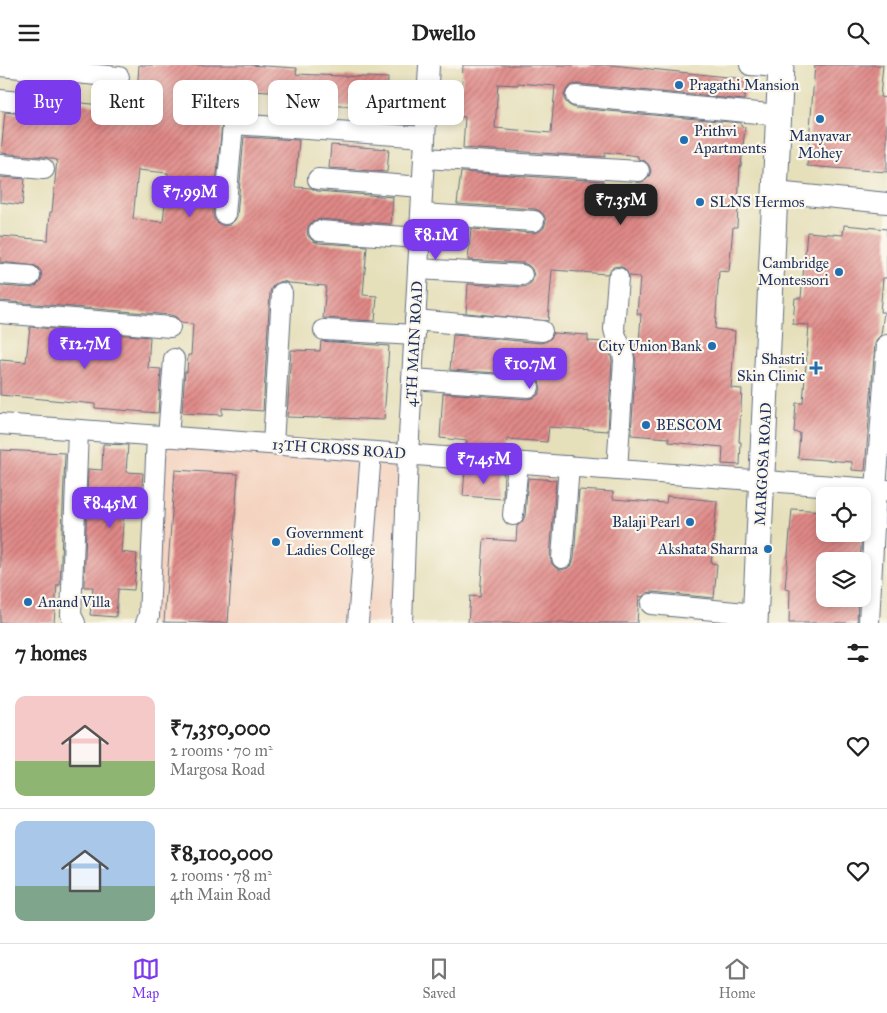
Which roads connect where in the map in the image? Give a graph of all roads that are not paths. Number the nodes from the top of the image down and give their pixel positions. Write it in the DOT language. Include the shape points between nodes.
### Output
graph roads {
  1 [pos="429,65"];
  2 [pos="750,65"];
  3 [pos="0,66"];
  4 [pos="781,66"];
  5 [pos="119,77"];
  6 [pos="576,96"];
  7 [pos="0,100"];
  8 [pos="15,102"];
  9 [pos="779,115"];
  10 [pos="425,137"];
  11 [pos="424,158"];
  12 [pos="0,165"];
  13 [pos="44,169"];
  14 [pos="639,171"];
  15 [pos="318,179"];
  16 [pos="422,187"];
  17 [pos="775,192"];
  18 [pos="887,203"];
  19 [pos="421,214"];
  20 [pos="225,215"];
  21 [pos="534,221"];
  22 [pos="319,231"];
  23 [pos="420,238"];
  24 [pos="418,269"];
  25 [pos="0,274"];
  26 [pos="522,275"];
  27 [pos="30,276"];
  28 [pos="618,278"];
  29 [pos="282,293"];
  30 [pos="0,313"];
  31 [pos="170,327"];
  32 [pos="415,327"];
  33 [pos="324,330"];
  34 [pos="542,331"];
  35 [pos="887,345"];
  36 [pos="174,359"];
  37 [pos="412,379"];
  38 [pos="529,387"];
  39 [pos="0,424"];
  40 [pos="78,430"];
  41 [pos="163,436"];
  42 [pos="274,445"];
  43 [pos="371,452"];
  44 [pos="408,455"];
  45 [pos="518,463"];
  46 [pos="569,466"];
  47 [pos="617,470"];
  48 [pos="762,481"];
  49 [pos="881,489"];
  50 [pos="513,515"];
  51 [pos="562,557"];
  52 [pos="651,604"];
  53 [pos="756,618"];
  54 [pos="75,623"];
  55 [pos="146,623"];
  56 [pos="358,623"];
  57 [pos="402,623"];
  58 [pos="869,623"];
  1 -- 10 [label="street, 4TH MAIN ROAD"];
  2 -- 4 [label="street"];
  3 -- 5 [label="street"];
  4 -- 9 [label="main road, MARGOSA ROAD"];
  6 -- 9 [label="street"];
  7 -- 8 [label="street"];
  9 -- 17 [label="main road, MARGOSA ROAD"];
  10 -- 11 [label="street, 4TH MAIN ROAD"];
  10 -- 20 [label="street" via="233,124"];
  11 -- 14 [label="street"];
  11 -- 16 [label="street, 4TH MAIN ROAD"];
  12 -- 13 [label="street"];
  15 -- 16 [label="street"];
  16 -- 19 [label="street, 4TH MAIN ROAD"];
  17 -- 18 [label="street"];
  17 -- 48 [label="main road, MARGOSA ROAD"];
  19 -- 21 [label="street"];
  19 -- 23 [label="street, 4TH MAIN ROAD"];
  22 -- 23 [label="street"];
  23 -- 24 [label="street, 4TH MAIN ROAD"];
  24 -- 26 [label="street"];
  24 -- 32 [label="street, 4TH MAIN ROAD"];
  25 -- 27 [label="street"];
  28 -- 47 [label="street" via="614,329 624,360"];
  29 -- 42 [label="street"];
  30 -- 31 [label="street"];
  32 -- 33 [label="street"];
  32 -- 34 [label="street"];
  32 -- 37 [label="street, 4TH MAIN ROAD"];
  35 -- 49 [label="street"];
  36 -- 41 [label="street"];
  37 -- 38 [label="street"];
  37 -- 44 [label="street, 4TH MAIN ROAD"];
  39 -- 40 [label="street, 13TH CROSS ROAD"];
  40 -- 41 [label="street, 13TH CROSS ROAD"];
  40 -- 54 [label="street" via="71,615"];
  41 -- 42 [label="street, 13TH CROSS ROAD"];
  41 -- 55 [label="street"];
  42 -- 43 [label="street, 13TH CROSS ROAD"];
  43 -- 44 [label="street, 13TH CROSS ROAD"];
  43 -- 56 [label="street"];
  44 -- 45 [label="street, 13TH CROSS ROAD"];
  44 -- 57 [label="street, 4TH MAIN ROAD"];
  45 -- 46 [label="street, 13TH CROSS ROAD"];
  45 -- 50 [label="street"];
  46 -- 47 [label="street, 13TH CROSS ROAD"];
  46 -- 51 [label="street"];
  47 -- 48 [label="street, 13TH CROSS ROAD"];
  48 -- 49 [label="street, 13TH CROSS ROAD"];
  48 -- 53 [label="main road, MARGOSA ROAD"];
  49 -- 58 [label="street"];
  52 -- 53 [label="street"];
}
